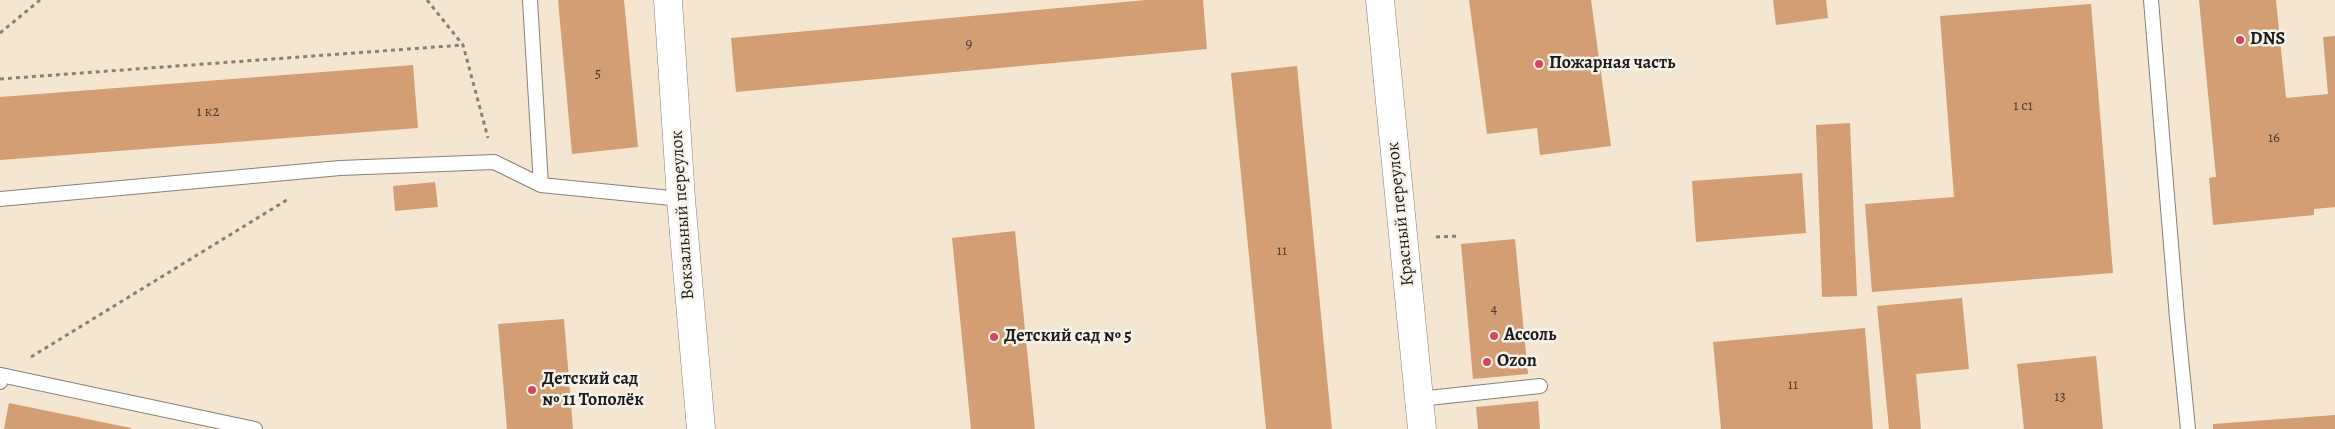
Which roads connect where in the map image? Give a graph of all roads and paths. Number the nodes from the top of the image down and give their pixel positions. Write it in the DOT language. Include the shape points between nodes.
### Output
graph roads {
  1 [pos="40,0"];
  2 [pos="427,0"];
  3 [pos="530,0"];
  4 [pos="668,0"];
  5 [pos="1380,0"];
  6 [pos="2151,0"];
  7 [pos="0,33"];
  8 [pos="463,45"];
  9 [pos="0,78"];
  10 [pos="494,162"];
  11 [pos="542,185"];
  12 [pos="298,194"];
  13 [pos="0,199"];
  14 [pos="681,199"];
  15 [pos="1460,236"];
  16 [pos="1436,237"];
  17 [pos="1,379"];
  18 [pos="1540,386"];
  19 [pos="1419,398"];
  20 [pos="255,429"];
  21 [pos="701,429"];
  22 [pos="1422,429"];
  23 [pos="2188,429"];
  1 -- 7 [label="path"];
  2 -- 8 [label="path"];
  3 -- 11 [label="lane"];
  4 -- 14 [label="street, Вокзальный переулок"];
  5 -- 19 [label="street, Красный переулок"];
  6 -- 23 [label="lane"];
  8 -- 9 [label="path"];
  8 -- 10 [label="path"];
  10 -- 11 [label="lane"];
  10 -- 13 [label="lane" via="340,168"];
  11 -- 14 [label="lane"];
  12 -- 17 [label="path"];
  14 -- 21 [label="street, Вокзальный переулок"];
  15 -- 16 [label="path"];
  17 -- 20 [label="lane"];
  18 -- 19 [label="lane"];
  19 -- 22 [label="street, Красный переулок"];
}
